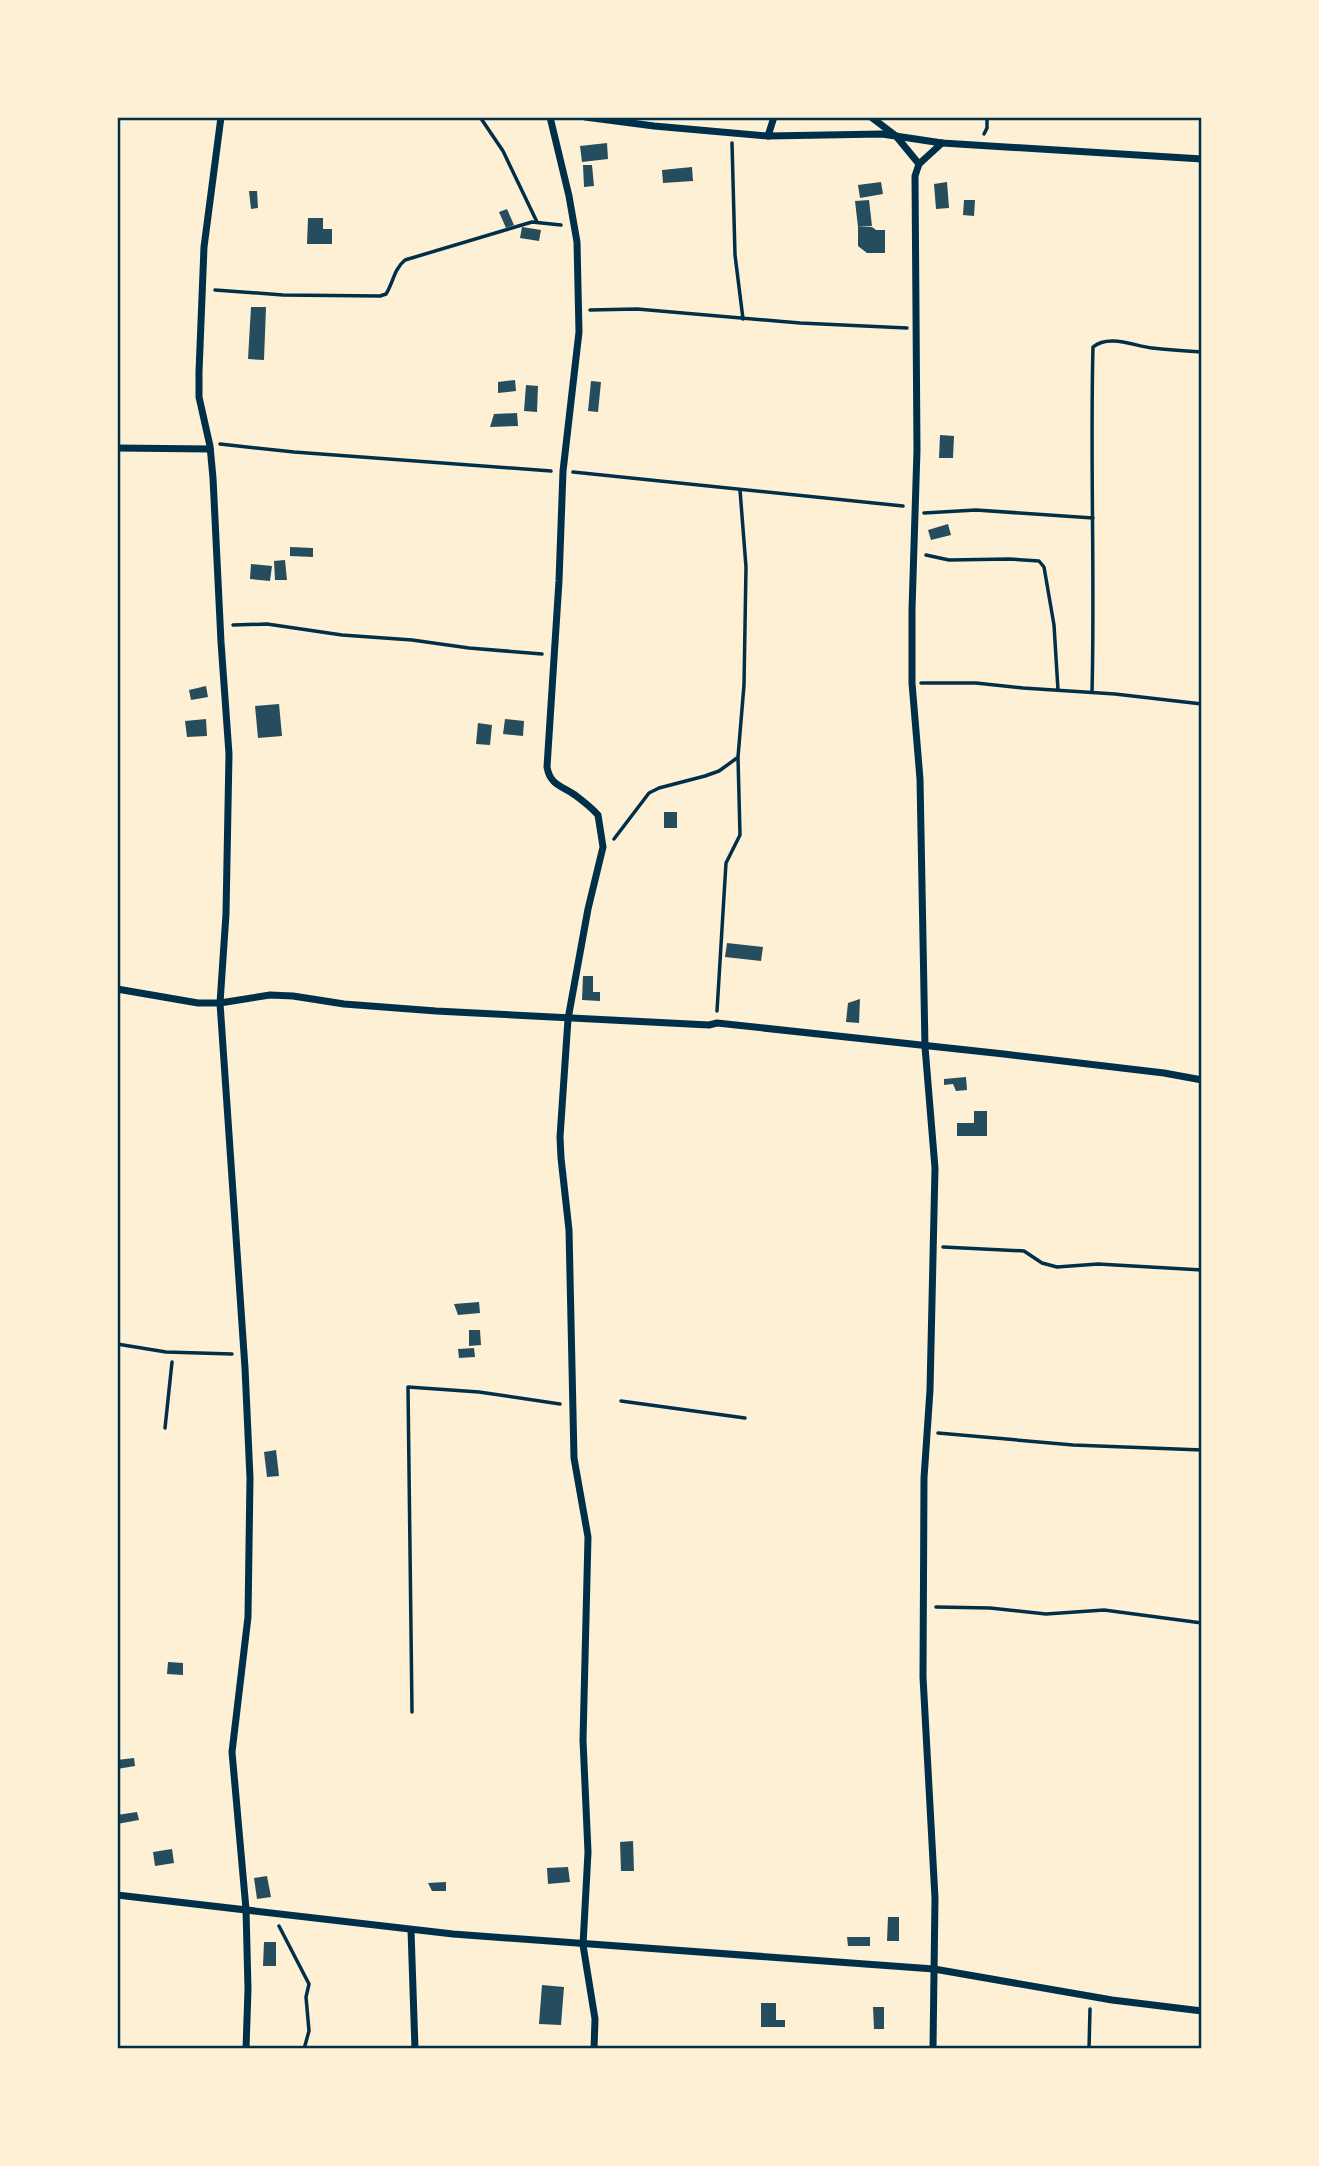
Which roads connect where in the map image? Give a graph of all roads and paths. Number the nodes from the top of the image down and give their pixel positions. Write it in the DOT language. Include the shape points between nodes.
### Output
graph roads {
  1 [pos="221,117"];
  2 [pos="480,117"];
  3 [pos="550,117"];
  4 [pos="584,117"];
  5 [pos="774,117"];
  6 [pos="871,117"];
  7 [pos="731,132"];
  8 [pos="768,136"];
  9 [pos="896,136"];
  10 [pos="942,143"];
  11 [pos="1202,159"];
  12 [pos="919,164"];
  13 [pos="537,222"];
  14 [pos="575,232"];
  15 [pos="202,289"];
  16 [pos="579,311"];
  17 [pos="743,319"];
  18 [pos="916,328"];
  19 [pos="1202,352"];
  20 [pos="210,446"];
  21 [pos="117,448"];
  22 [pos="563,471"];
  23 [pos="740,490"];
  24 [pos="915,510"];
  25 [pos="1093,518"];
  26 [pos="913,553"];
  27 [pos="220,625"];
  28 [pos="554,656"];
  29 [pos="912,683"];
  30 [pos="1058,690"];
  31 [pos="1092,692"];
  32 [pos="1202,704"];
  33 [pos="738,757"];
  34 [pos="601,862"];
  35 [pos="117,989"];
  36 [pos="220,1003"];
  37 [pos="568,1019"];
  38 [pos="717,1023"];
  39 [pos="925,1047"];
  40 [pos="1202,1080"];
  41 [pos="933,1247"];
  42 [pos="1202,1269"];
  43 [pos="117,1344"];
  44 [pos="244,1354"];
  45 [pos="172,1362"];
  46 [pos="621,1401"];
  47 [pos="562,1404"];
  48 [pos="745,1418"];
  49 [pos="166,1428"];
  50 [pos="934,1433"];
  51 [pos="1202,1450"];
  52 [pos="924,1606"];
  53 [pos="1202,1623"];
  54 [pos="412,1712"];
  55 [pos="117,1895"];
  56 [pos="246,1909"];
  57 [pos="275,1913"];
  58 [pos="411,1930"];
  59 [pos="583,1945"];
  60 [pos="934,1969"];
  61 [pos="1090,1996"];
  62 [pos="1202,2011"];
  63 [pos="246,2049"];
  64 [pos="304,2049"];
  65 [pos="415,2049"];
  66 [pos="594,2049"];
  67 [pos="933,2049"];
  68 [pos="1089,2049"];
  1 -- 15 [label="street"];
  2 -- 13 [label="path" via="503,150"];
  3 -- 14 [label="street"];
  4 -- 7 [label="street"];
  5 -- 8 [label="street"];
  6 -- 9 [label="street"];
  7 -- 8 [label="street"];
  7 -- 17 [label="path" via="735,255"];
  8 -- 9 [label="street"];
  9 -- 10 [label="street"];
  9 -- 12 [label="street"];
  10 -- 11 [label="street"];
  10 -- 12 [label="street"];
  12 -- 18 [label="street" via="915,176"];
  13 -- 14 [label="path" via="560,224"];
  13 -- 15 [label="path" via="405,260 386,294 380,296"];
  14 -- 16 [label="street"];
  15 -- 20 [label="street" via="199,397"];
  16 -- 17 [label="path" via="618,308"];
  16 -- 22 [label="street"];
  17 -- 18 [label="path"];
  18 -- 24 [label="street"];
  19 -- 25 [label="path" via="1119,341 1093,347"];
  20 -- 21 [label="street"];
  20 -- 22 [label="path"];
  20 -- 27 [label="street"];
  22 -- 23 [label="path"];
  22 -- 28 [label="street"];
  23 -- 24 [label="path"];
  23 -- 33 [label="path" via="746,567"];
  24 -- 25 [label="path"];
  24 -- 26 [label="street"];
  25 -- 31 [label="path"];
  26 -- 29 [label="street"];
  26 -- 30 [label="path" via="949,560 1039,561 1044,566 1054,625"];
  27 -- 28 [label="path" via="267,624"];
  27 -- 36 [label="street" via="229,754"];
  28 -- 34 [label="street" via="548,772 557,786 597,815"];
  29 -- 30 [label="path"];
  29 -- 39 [label="street" via="920,779"];
  30 -- 31 [label="path"];
  31 -- 32 [label="path"];
  33 -- 34 [label="path" via="712,774 649,793"];
  33 -- 38 [label="path" via="740,835 726,863"];
  34 -- 37 [label="street"];
  35 -- 36 [label="street"];
  36 -- 37 [label="street" via="293,996 344,1004"];
  36 -- 44 [label="street"];
  37 -- 38 [label="street"];
  37 -- 59 [label="street" via="561,1158 569,1230 574,1458 588,1536 583,1740 588,1852"];
  38 -- 39 [label="street"];
  39 -- 40 [label="street"];
  39 -- 41 [label="street" via="935,1168"];
  41 -- 42 [label="path" via="1024,1251 1057,1267 1098,1264"];
  41 -- 52 [label="street"];
  43 -- 44 [label="path" via="166,1352"];
  44 -- 56 [label="street" via="250,1478 248,1616 232,1752"];
  45 -- 49 [label="path"];
  46 -- 48 [label="path"];
  47 -- 54 [label="path" via="408,1387"];
  50 -- 51 [label="path"];
  52 -- 53 [label="path" via="1046,1614 1104,1610"];
  52 -- 60 [label="street"];
  55 -- 56 [label="street"];
  56 -- 57 [label="street"];
  56 -- 63 [label="street"];
  57 -- 58 [label="street"];
  57 -- 64 [label="path" via="282,1936 308,1982 309,2031"];
  58 -- 59 [label="street"];
  58 -- 65 [label="street"];
  59 -- 60 [label="street"];
  59 -- 66 [label="street" via="595,2019"];
  60 -- 61 [label="street"];
  60 -- 67 [label="street"];
  61 -- 62 [label="street"];
  61 -- 68 [label="path"];
}
